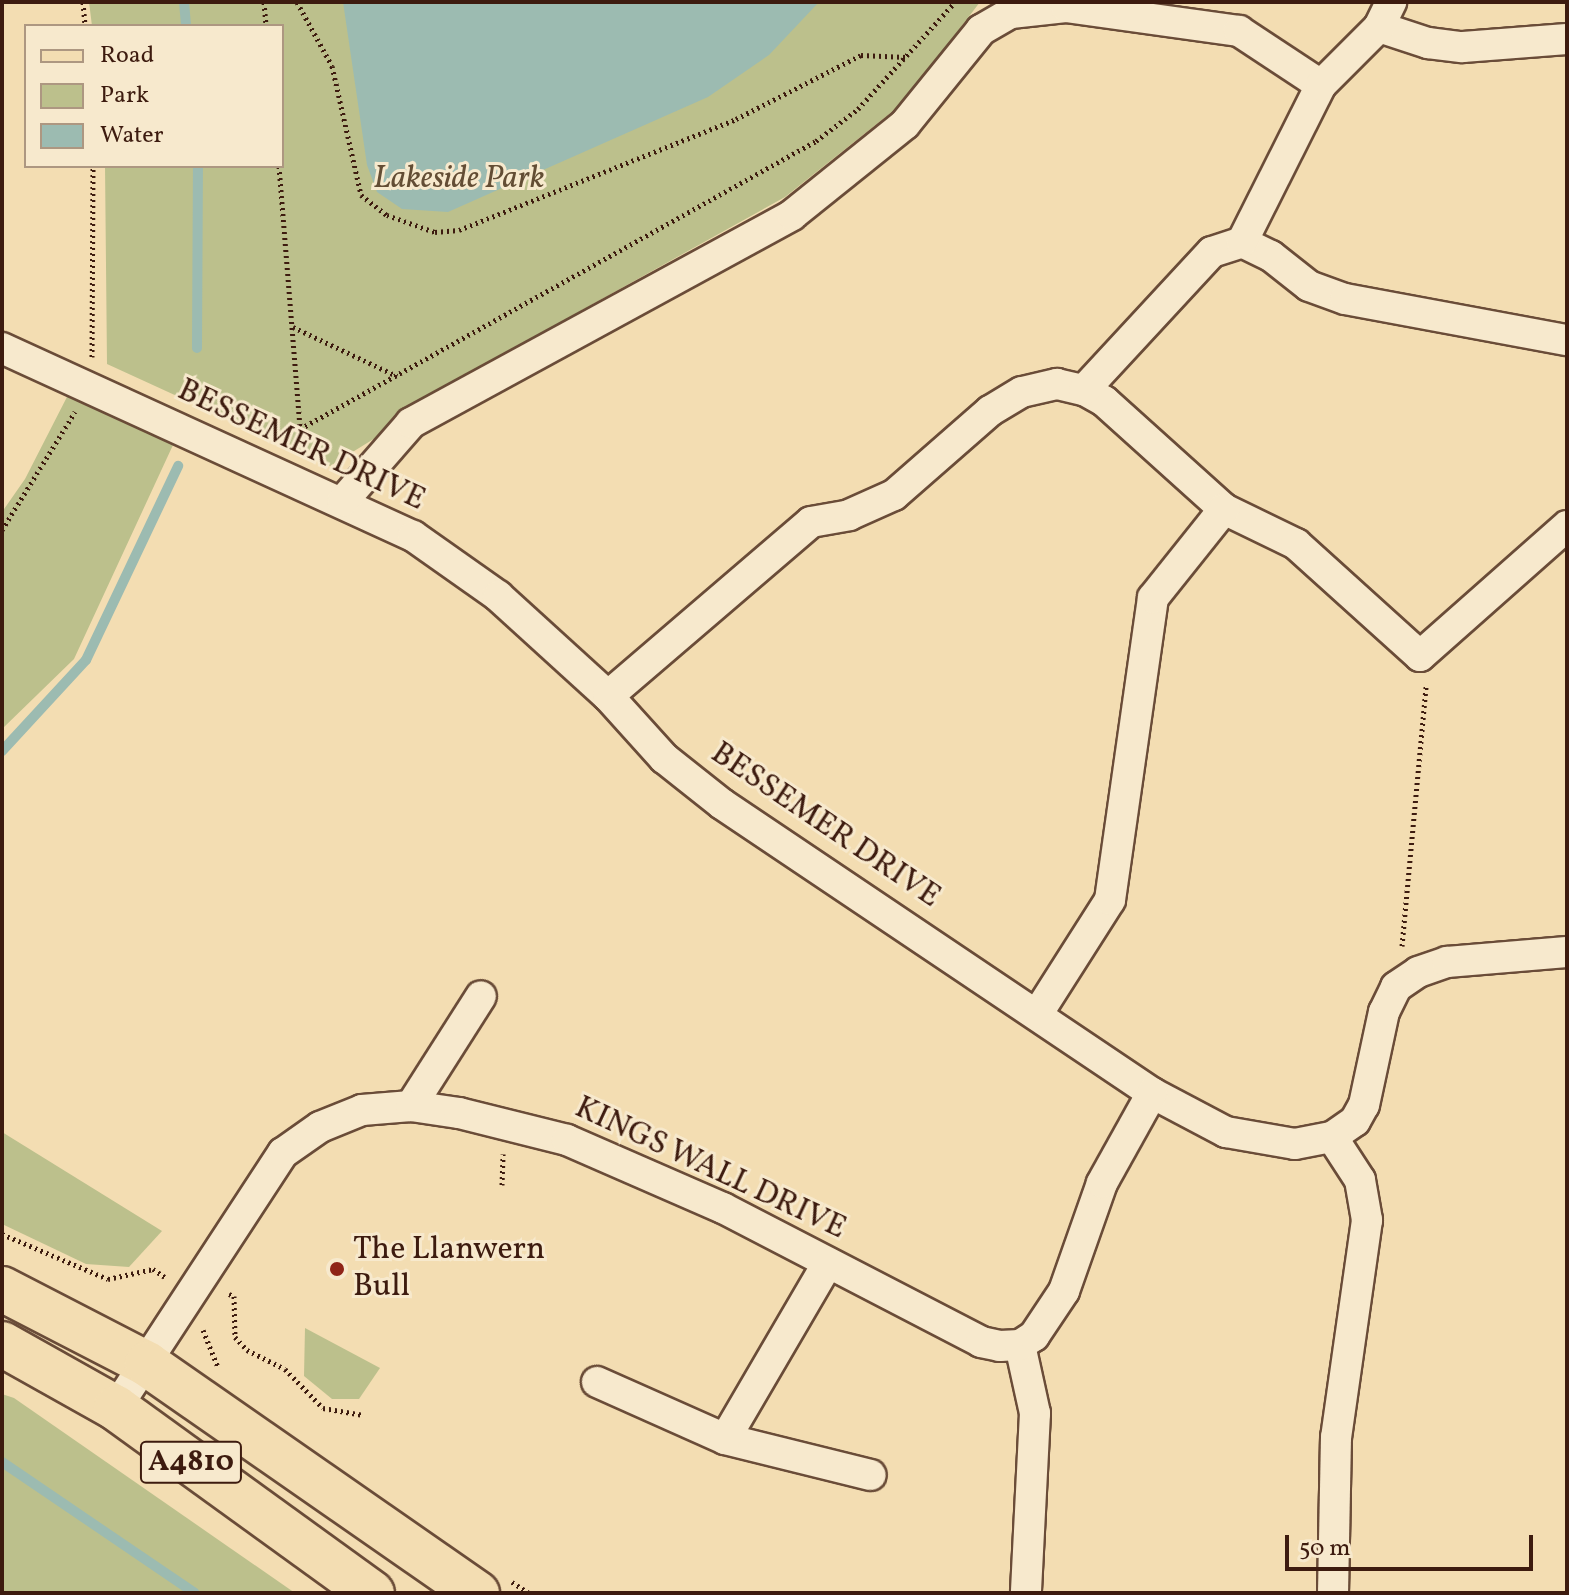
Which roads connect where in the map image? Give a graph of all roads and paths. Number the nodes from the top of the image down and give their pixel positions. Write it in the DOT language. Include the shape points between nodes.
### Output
graph roads {
  1 [pos="83,2"];
  2 [pos="264,2"];
  3 [pos="297,2"];
  4 [pos="955,2"];
  5 [pos="1385,14"];
  6 [pos="85,24"];
  7 [pos="266,24"];
  8 [pos="1567,39"];
  9 [pos="907,57"];
  10 [pos="1321,85"];
  11 [pos="279,168"];
  12 [pos="1242,242"];
  13 [pos="293,327"];
  14 [pos="1567,340"];
  15 [pos="2,348"];
  16 [pos="398,376"];
  17 [pos="1084,390"];
  18 [pos="343,501"];
  19 [pos="1224,509"];
  20 [pos="1567,526"];
  21 [pos="1430,679"];
  22 [pos="608,696"];
  23 [pos="1567,952"];
  24 [pos="1409,978"];
  25 [pos="481,996"];
  26 [pos="1038,1013"];
  27 [pos="1152,1093"];
  28 [pos="411,1106"];
  29 [pos="1332,1137"];
  30 [pos="828,1263"];
  31 [pos="2,1289"];
  32 [pos="219,1305"];
  33 [pos="213,1319"];
  34 [pos="207,1332"];
  35 [pos="2,1344"];
  36 [pos="1020,1345"];
  37 [pos="147,1364"];
  38 [pos="597,1382"];
  39 [pos="116,1408"];
  40 [pos="363,1415"];
  41 [pos="725,1439"];
  42 [pos="871,1475"];
  43 [pos="372,1593"];
  44 [pos="477,1593"];
  45 [pos="1026,1593"];
  46 [pos="1333,1593"];
  1 -- 6 [label="path"];
  2 -- 7 [label="path"];
  3 -- 9 [label="path" via="332,66 361,195 395,219 435,232 459,230 736,119 861,55"];
  4 -- 9 [label="path"];
  5 -- 8 [label="street" via="1428,43 1463,47"];
  5 -- 10 [label="street"];
  9 -- 16 [label="path" via="858,109 787,160"];
  10 -- 12 [label="street"];
  10 -- 18 [label="street" via="1239,31 1066,7 1011,13 981,30 905,124 792,215 411,423"];
  11 -- 13 [label="path"];
  12 -- 14 [label="street" via="1271,256 1309,286 1345,299"];
  12 -- 17 [label="street" via="1212,252"];
  13 -- 16 [label="path"];
  13 -- 16 [label="path" via="300,429"];
  15 -- 18 [label="street, BESSEMER DRIVE"];
  17 -- 19 [label="street" via="1104,401"];
  17 -- 22 [label="street" via="1057,384 1022,392 990,411 894,495 849,515 811,522"];
  18 -- 22 [label="street, BESSEMER DRIVE" via="454,562"];
  19 -- 20 [label="street" via="1296,544 1420,656"];
  19 -- 26 [label="street" via="1153,598 1110,900"];
  21 -- 24 [label="path" via="1422,691 1402,950"];
  22 -- 26 [label="street, BESSEMER DRIVE" via="664,758 722,804"];
  23 -- 24 [label="street" via="1447,962"];
  24 -- 29 [label="street" via="1396,987 1384,1012 1364,1105 1355,1121"];
  25 -- 28 [label="street"];
  26 -- 27 [label="street, BESSEMER DRIVE"];
  27 -- 29 [label="street, BESSEMER DRIVE" via="1226,1132 1295,1144"];
  27 -- 36 [label="street" via="1102,1183 1064,1291 1044,1324"];
  28 -- 30 [label="street, KINGS WALL DRIVE" via="515,1123 567,1140 723,1208"];
  28 -- 37 [label="street, KINGS WALL DRIVE" via="362,1110 320,1127 283,1153"];
  29 -- 46 [label="street" via="1360,1180 1367,1220 1336,1437"];
  30 -- 36 [label="street, KINGS WALL DRIVE" via="981,1342"];
  30 -- 41 [label="street"];
  31 -- 37 [label="main road, A4810"];
  32 -- 40 [label="path" via="225,1292 234,1296 235,1337 247,1350 285,1369 323,1408"];
  33 -- 34 [label="path"];
  35 -- 39 [label="main road, A4810"];
  36 -- 45 [label="street" via="1035,1413"];
  37 -- 39 [label="street, KINGS WALL DRIVE"];
  37 -- 44 [label="main road, A4810"];
  38 -- 41 [label="street"];
  39 -- 43 [label="main road, A4810"];
  41 -- 42 [label="street"];
}
